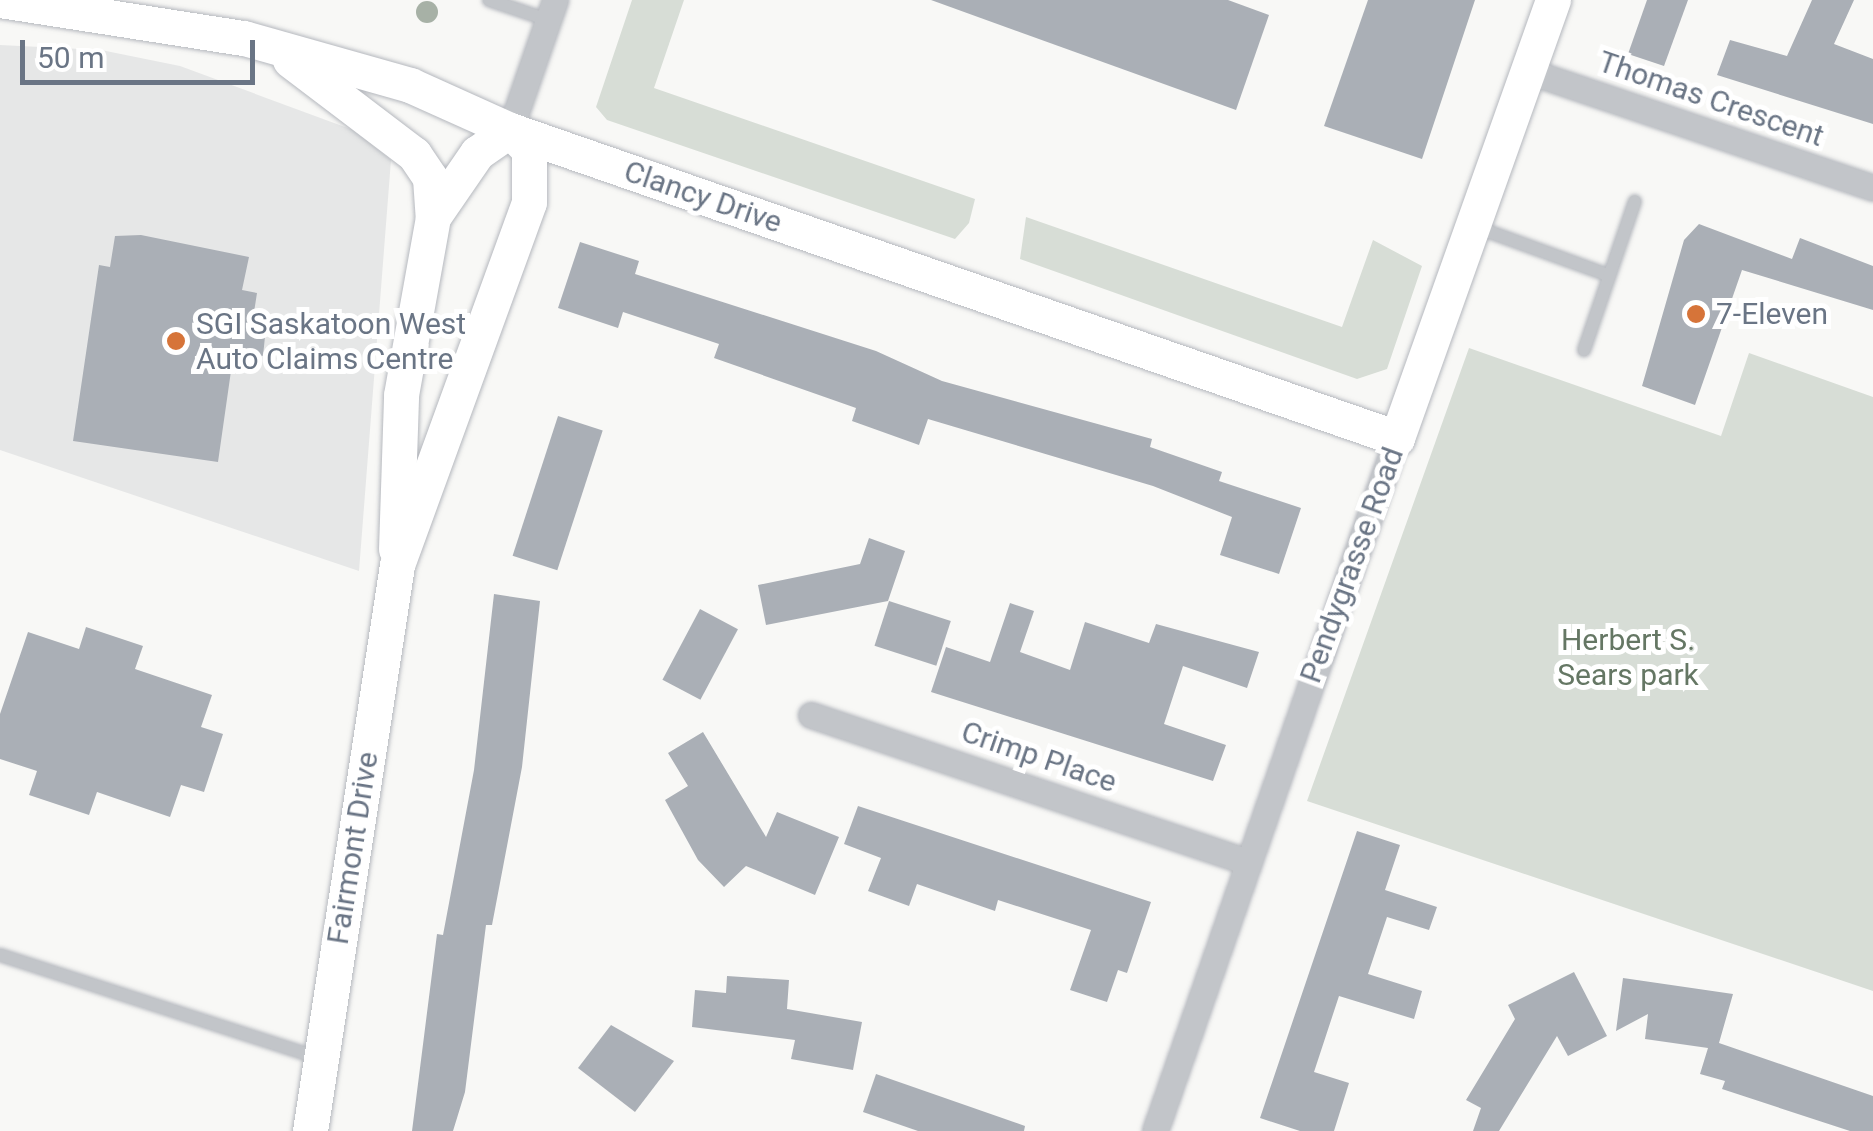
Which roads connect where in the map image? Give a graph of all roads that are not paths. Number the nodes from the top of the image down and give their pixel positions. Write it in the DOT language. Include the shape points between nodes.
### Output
graph roads {
  1 [pos="0,0"];
  2 [pos="490,0"];
  3 [pos="1553,0"];
  4 [pos="551,10"];
  5 [pos="265,43"];
  6 [pos="1528,71"];
  7 [pos="510,130"];
  8 [pos="1873,188"];
  9 [pos="1634,200"];
  10 [pos="432,217"];
  11 [pos="1474,226"];
  12 [pos="1608,275"];
  13 [pos="1584,350"];
  14 [pos="1397,438"];
  15 [pos="396,566"];
  16 [pos="810,714"];
  17 [pos="1246,861"];
  18 [pos="0,955"];
  19 [pos="320,1058"];
  20 [pos="310,1131"];
  21 [pos="1155,1131"];
  1 -- 5 [label="street, Clancy Drive"];
  2 -- 4 [label="lane"];
  3 -- 6 [label="street, Pendygrasse Road"];
  4 -- 7 [label="street"];
  5 -- 7 [label="street, Clancy Drive" via="460,103"];
  5 -- 10 [label="street" via="414,154 430,178"];
  6 -- 8 [label="street, Thomas Crescent"];
  6 -- 11 [label="street, Pendygrasse Road"];
  7 -- 10 [label="street, Fairmont Drive" via="490,139"];
  7 -- 14 [label="street, Clancy Drive"];
  7 -- 15 [label="street, Fairmont Drive" via="529,150 529,202"];
  9 -- 12 [label="lane"];
  10 -- 15 [label="street, Fairmont Drive" via="399,408"];
  11 -- 12 [label="lane"];
  11 -- 14 [label="street, Pendygrasse Road"];
  12 -- 13 [label="lane"];
  14 -- 17 [label="street, Pendygrasse Road"];
  15 -- 19 [label="street, Fairmont Drive"];
  16 -- 17 [label="street, Crimp Place"];
  17 -- 21 [label="street, Pendygrasse Road"];
  18 -- 19 [label="lane"];
  19 -- 20 [label="street, Fairmont Drive"];
}
